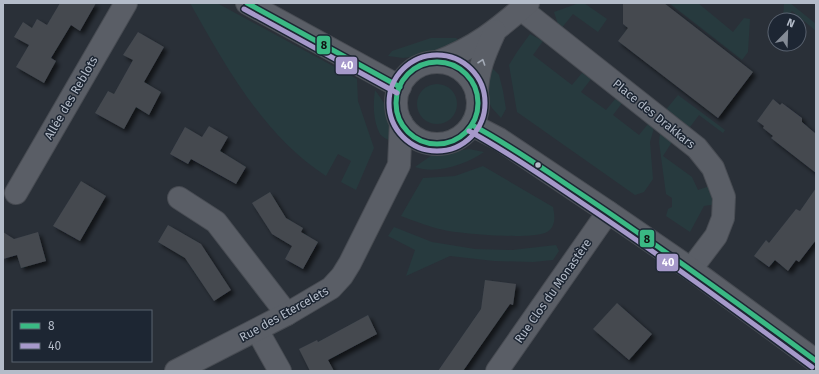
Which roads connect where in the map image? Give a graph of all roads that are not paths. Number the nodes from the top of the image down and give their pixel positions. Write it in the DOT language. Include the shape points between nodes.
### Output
graph roads {
  1 [pos="126,3"];
  2 [pos="248,3"];
  3 [pos="524,6"];
  4 [pos="495,31"];
  5 [pos="437,62"];
  6 [pos="400,86"];
  7 [pos="478,95"];
  8 [pos="401,122"];
  9 [pos="472,125"];
  10 [pos="434,144"];
  11 [pos="399,165"];
  12 [pos="16,193"];
  13 [pos="179,198"];
  14 [pos="608,212"];
  15 [pos="691,269"];
  16 [pos="287,314"];
  17 [pos="257,330"];
  18 [pos="816,361"];
  19 [pos="176,371"];
  20 [pos="280,371"];
  21 [pos="497,371"];
  1 -- 12 [label="street, Allée des Reblots"];
  2 -- 6 [label="street"];
  3 -- 4 [label="street"];
  3 -- 15 [label="street, Place des Drakkars" via="697,148 713,168 724,197 723,218 716,236"];
  4 -- 5 [label="street" via="464,51"];
  7 -- 4 [label="street, one-way" via="477,82 482,62"];
  5 -- 6 [label="street" via="417,68 408,74"];
  5 -- 7 [label="street" via="450,64 462,70 474,85"];
  6 -- 8 [label="street" via="396,101"];
  7 -- 9 [label="street"];
  8 -- 10 [label="street" via="413,136"];
  8 -- 11 [label="street, Rue des Etercelets"];
  9 -- 10 [label="street" via="457,139"];
  9 -- 14 [label="street" via="504,143"];
  10 -- 11 [label="street"];
  11 -- 16 [label="street, Rue des Etercelets" via="342,276 331,288"];
  13 -- 16 [label="street" via="216,222"];
  14 -- 15 [label="street"];
  14 -- 21 [label="street, Rue Clos du Monastère"];
  15 -- 18 [label="street"];
  16 -- 17 [label="street, Rue des Etercelets"];
  17 -- 19 [label="street, Rue des Etercelets"];
  17 -- 20 [label="street"];
}
